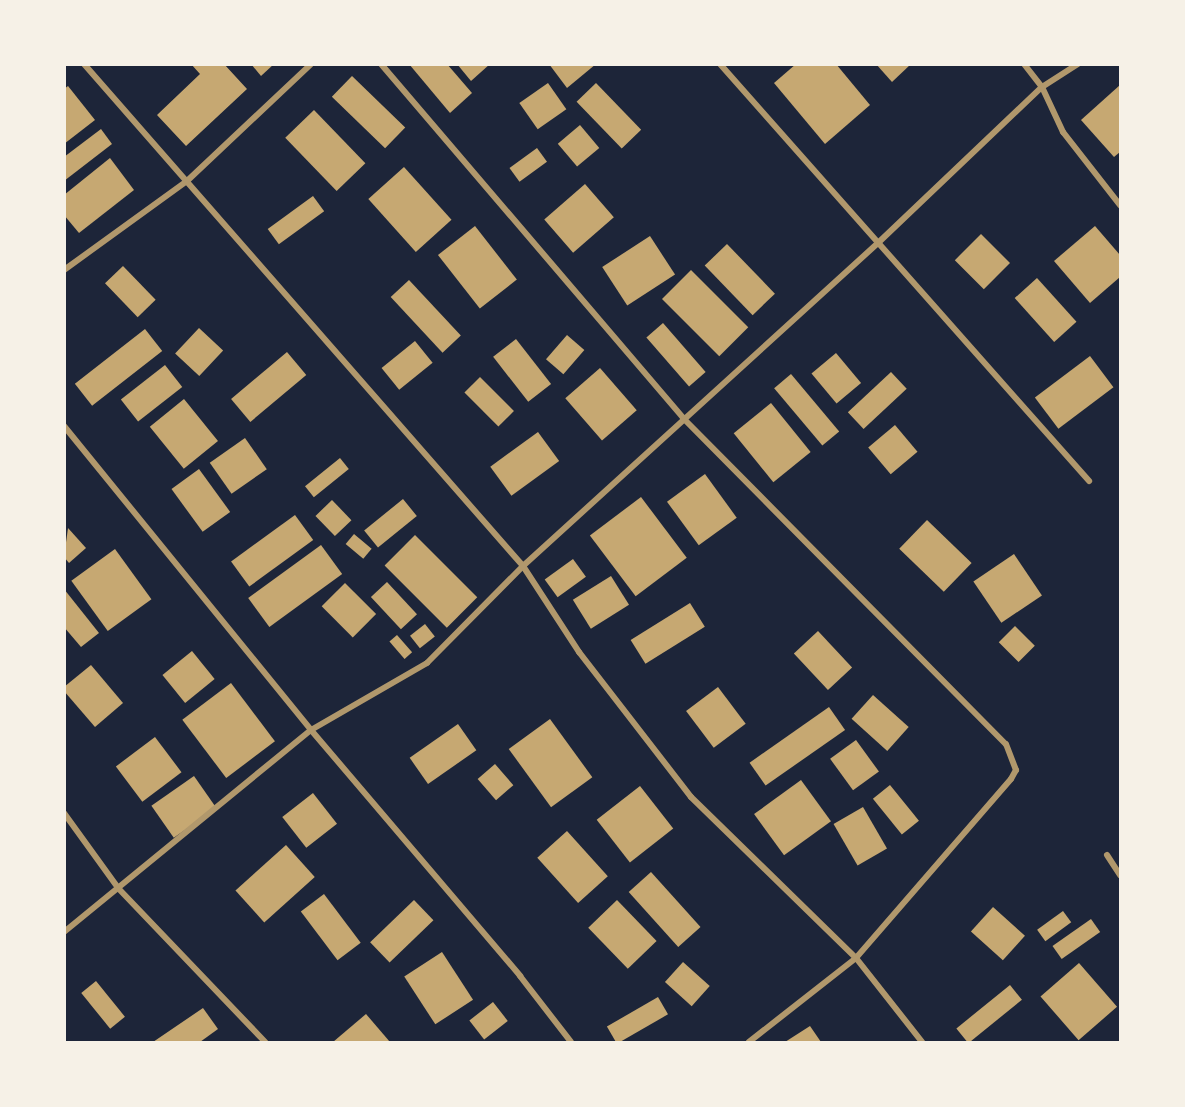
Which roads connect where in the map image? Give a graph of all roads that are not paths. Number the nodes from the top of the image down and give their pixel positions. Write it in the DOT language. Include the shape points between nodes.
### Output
graph roads {
  1 [pos="84,64"];
  2 [pos="311,64"];
  3 [pos="381,64"];
  4 [pos="720,64"];
  5 [pos="1024,64"];
  6 [pos="1078,64"];
  7 [pos="1042,87"];
  8 [pos="187,181"];
  9 [pos="1120,205"];
  10 [pos="879,242"];
  11 [pos="64,270"];
  12 [pos="683,418"];
  13 [pos="64,426"];
  14 [pos="1089,481"];
  15 [pos="523,566"];
  16 [pos="311,730"];
  17 [pos="64,813"];
  18 [pos="1107,855"];
  19 [pos="1120,875"];
  20 [pos="118,888"];
  21 [pos="64,932"];
  22 [pos="856,958"];
  23 [pos="265,1042"];
  24 [pos="571,1042"];
  25 [pos="749,1042"];
  26 [pos="922,1042"];
  1 -- 8 [label="street"];
  2 -- 8 [label="street"];
  3 -- 12 [label="street"];
  4 -- 10 [label="street"];
  5 -- 7 [label="street"];
  6 -- 7 [label="street"];
  7 -- 9 [label="street" via="1063,132"];
  7 -- 10 [label="street"];
  8 -- 11 [label="street"];
  8 -- 15 [label="street"];
  10 -- 12 [label="street"];
  10 -- 14 [label="street"];
  12 -- 15 [label="street"];
  12 -- 22 [label="street" via="1006,744 1016,770"];
  13 -- 16 [label="street"];
  15 -- 16 [label="street" via="427,663"];
  15 -- 22 [label="street" via="579,652 691,797"];
  16 -- 20 [label="street"];
  16 -- 24 [label="street" via="422,857"];
  17 -- 20 [label="street"];
  18 -- 19 [label="street"];
  20 -- 21 [label="street"];
  20 -- 23 [label="street"];
  22 -- 25 [label="street"];
  22 -- 26 [label="street"];
}
